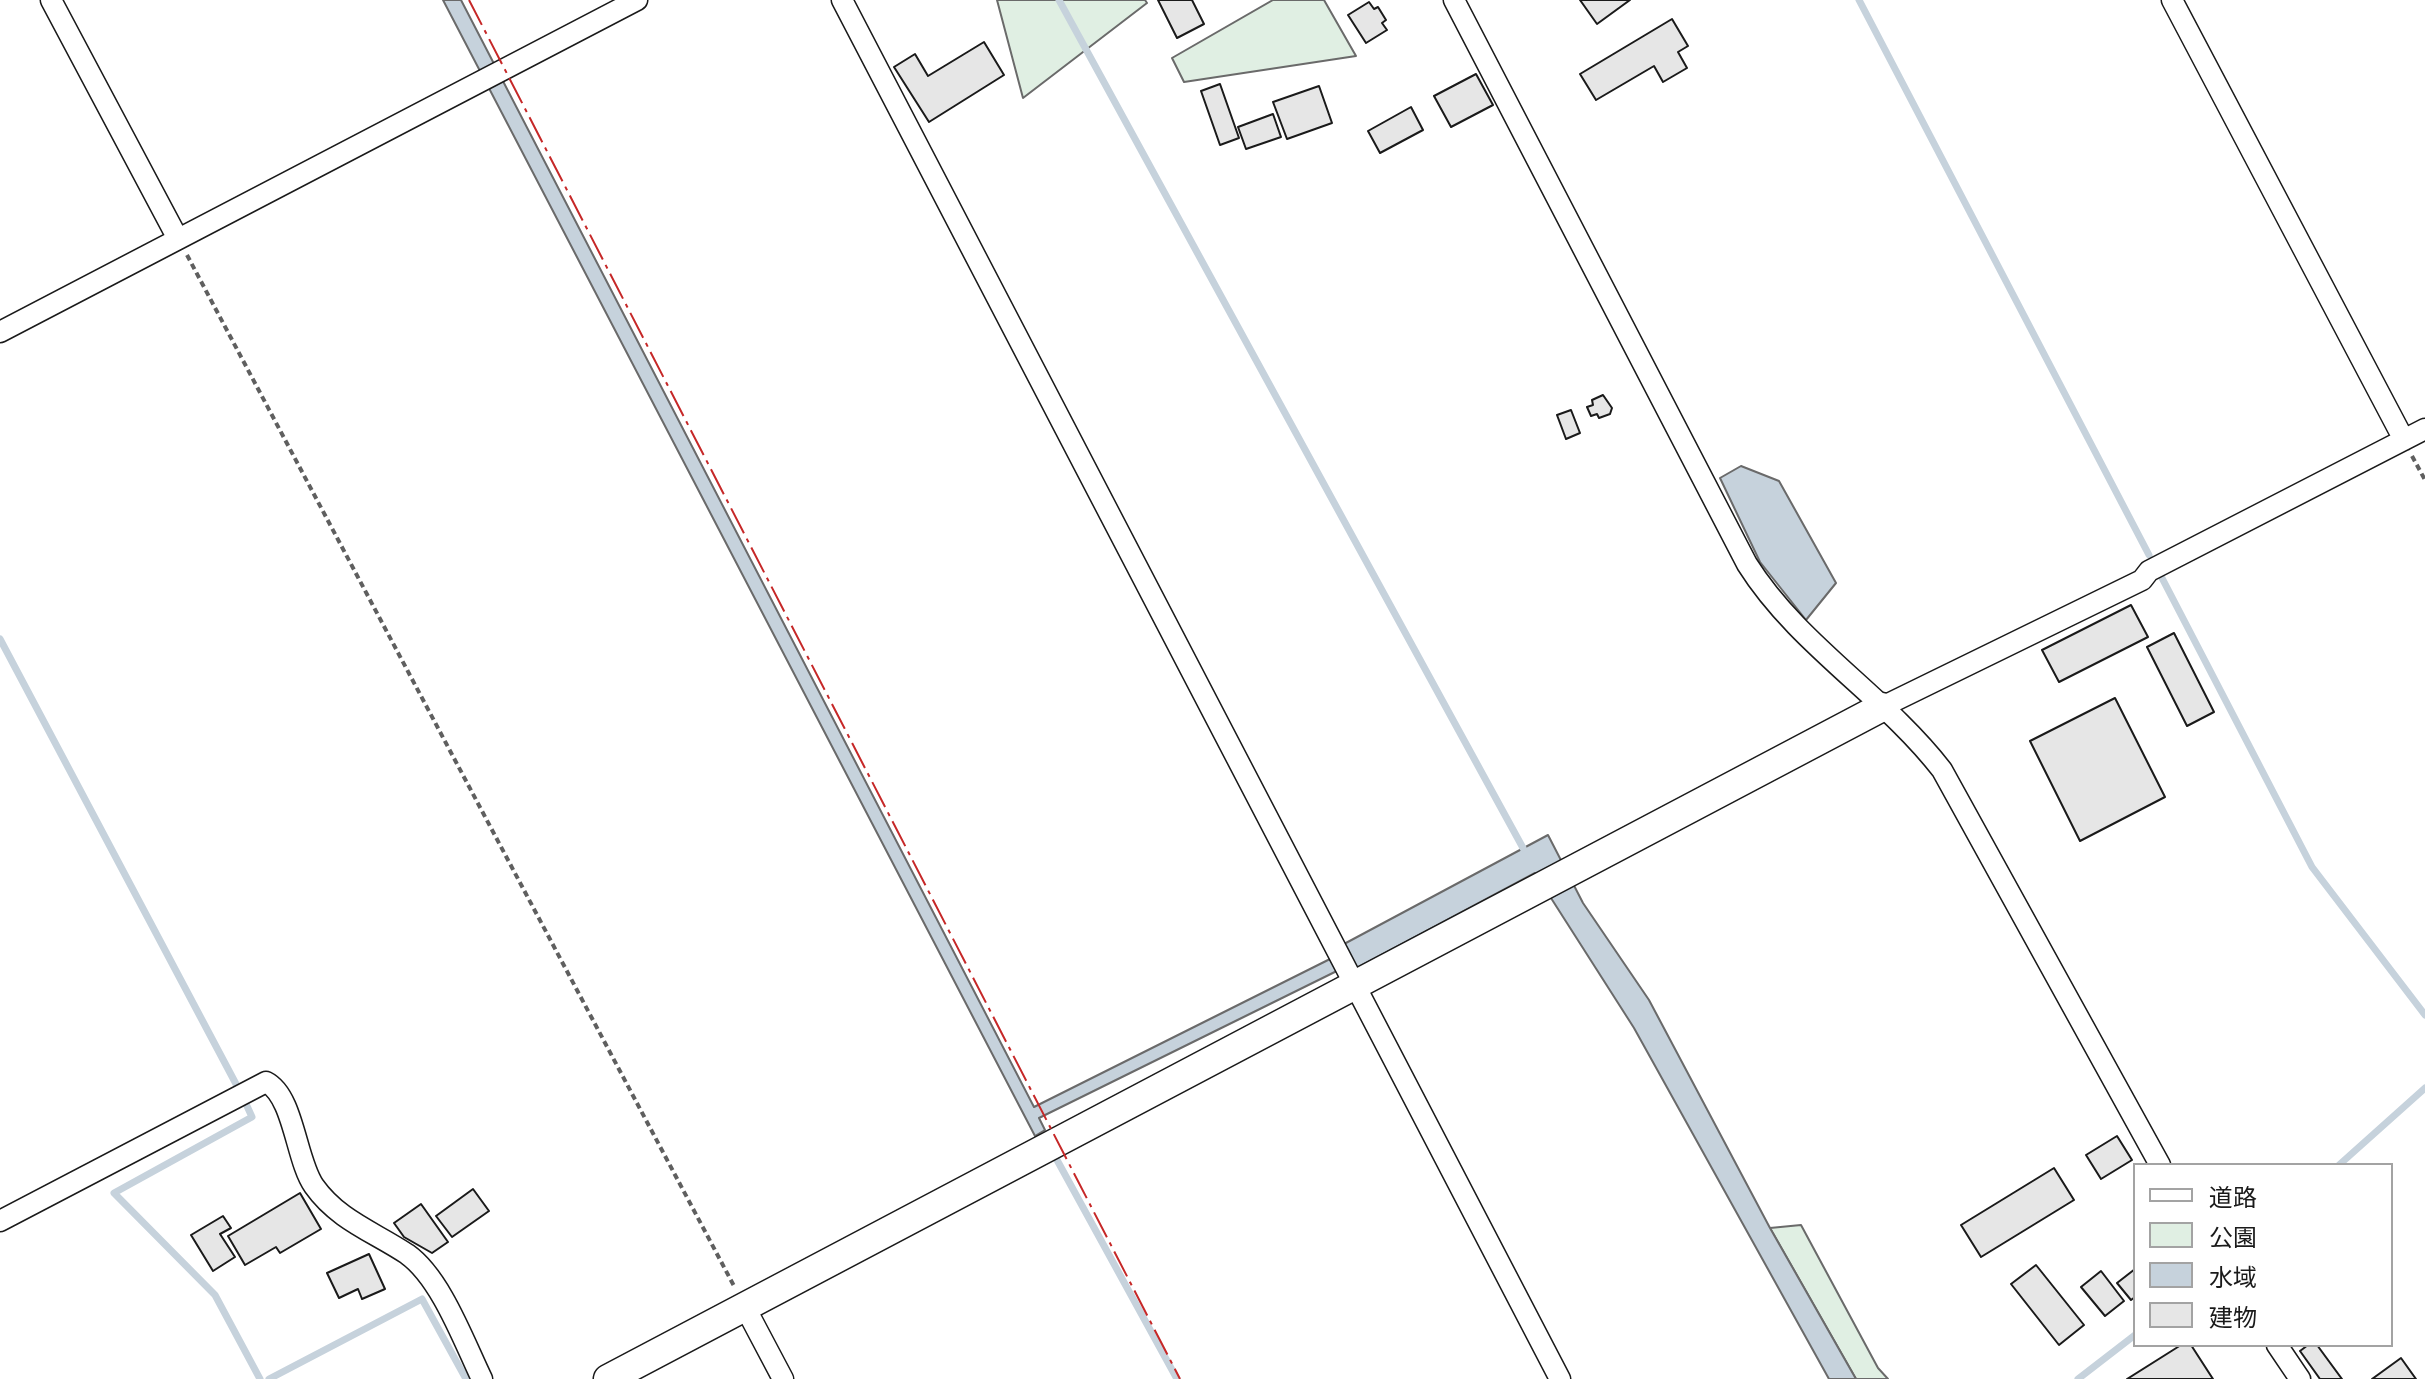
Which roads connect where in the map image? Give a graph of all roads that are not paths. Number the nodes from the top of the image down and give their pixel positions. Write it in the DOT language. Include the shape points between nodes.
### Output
graph roads {
  1 [pos="51,0"];
  2 [pos="637,0"];
  3 [pos="842,0"];
  4 [pos="1454,0"];
  5 [pos="2172,0"];
  6 [pos="178,239"];
  7 [pos="0,332"];
  8 [pos="2425,429"];
  9 [pos="2404,440"];
  10 [pos="1882,707"];
  11 [pos="1354,987"];
  12 [pos="2159,1163"];
  13 [pos="0,1221"];
  14 [pos="746,1309"];
  15 [pos="2278,1347"];
  16 [pos="482,1379"];
  17 [pos="608,1379"];
  18 [pos="783,1379"];
  19 [pos="1560,1379"];
  20 [pos="2300,1379"];
  1 -- 6 [label="street"];
  2 -- 6 [label="street"];
  3 -- 11 [label="street"];
  4 -- 10 [label="street" via="1747,564 1776,606"];
  5 -- 9 [label="street"];
  6 -- 7 [label="street"];
  8 -- 9 [label="street"];
  9 -- 10 [label="street" via="2149,571 2142,580"];
  10 -- 11 [label="street"];
  10 -- 12 [label="street" via="1915,735 1942,770"];
  11 -- 14 [label="street"];
  11 -- 19 [label="street"];
  13 -- 16 [label="street" via="266,1082 292,1121 311,1183 328,1205 424,1270"];
  14 -- 17 [label="street"];
  14 -- 18 [label="street"];
  15 -- 20 [label="street"];
}
